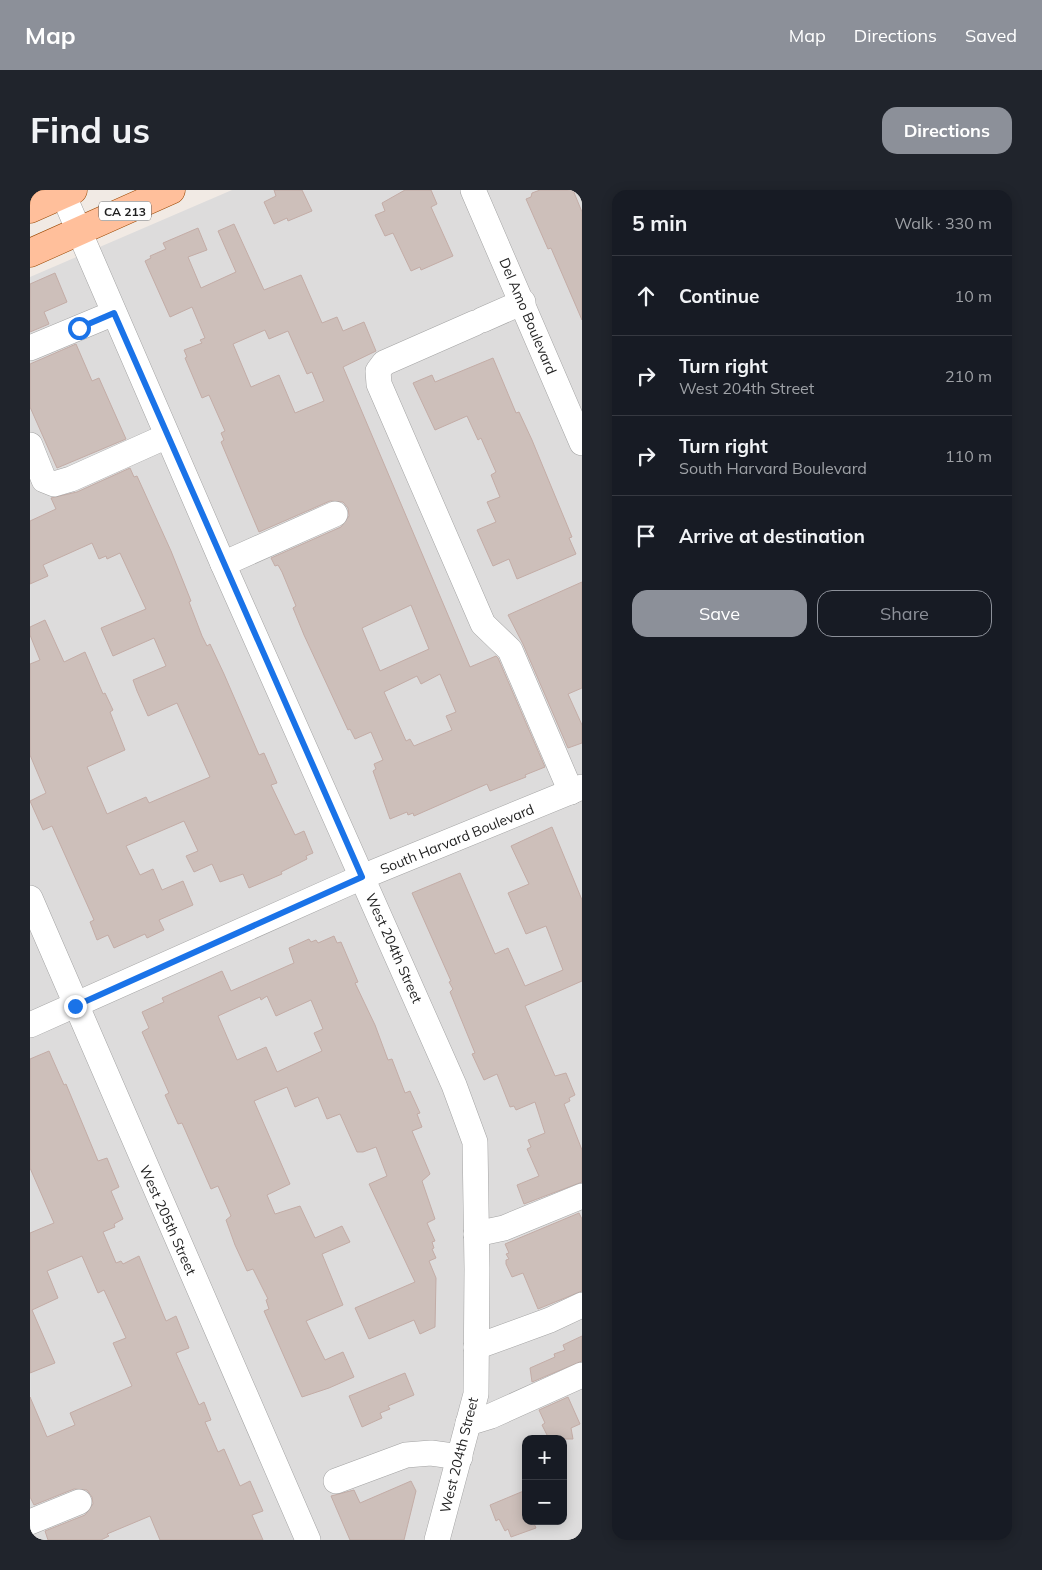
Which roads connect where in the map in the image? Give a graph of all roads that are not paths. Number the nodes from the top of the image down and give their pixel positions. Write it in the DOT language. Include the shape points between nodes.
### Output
graph roads {
  1 [pos="171,190"];
  2 [pos="473,190"];
  3 [pos="68,192"];
  4 [pos="30,209"];
  5 [pos="79,231"];
  6 [pos="30,253"];
  7 [pos="523,302"];
  8 [pos="114,313"];
  9 [pos="30,348"];
  10 [pos="167,436"];
  11 [pos="582,443"];
  12 [pos="30,446"];
  13 [pos="335,514"];
  14 [pos="223,564"];
  15 [pos="576,789"];
  16 [pos="362,877"];
  17 [pos="30,898"];
  18 [pos="75,1006"];
  19 [pos="30,1025"];
  20 [pos="582,1196"];
  21 [pos="476,1234"];
  22 [pos="582,1305"];
  23 [pos="476,1347"];
  24 [pos="582,1375"];
  25 [pos="468,1423"];
  26 [pos="460,1456"];
  27 [pos="336,1481"];
  28 [pos="79,1502"];
  29 [pos="30,1522"];
  30 [pos="308,1540"];
  31 [pos="437,1540"];
  1 -- 5 [label="main road, CA 213"];
  2 -- 7 [label="street, Del Amo Boulevard"];
  3 -- 4 [label="main road"];
  3 -- 5 [label="street, West 204th Street"];
  5 -- 6 [label="main road, CA 213"];
  5 -- 8 [label="street, West 204th Street"];
  7 -- 11 [label="street, Del Amo Boulevard"];
  7 -- 15 [label="street" via="384,364 378,371 379,384 483,624 510,650"];
  8 -- 9 [label="street"];
  8 -- 10 [label="street, West 204th Street"];
  10 -- 12 [label="street" via="54,484 44,480"];
  10 -- 14 [label="street, West 204th Street"];
  13 -- 14 [label="street"];
  14 -- 16 [label="street, West 204th Street"];
  15 -- 16 [label="street, South Harvard Boulevard"];
  16 -- 18 [label="street, South Harvard Boulevard"];
  16 -- 21 [label="street, West 204th Street" via="454,1085 475,1142"];
  17 -- 18 [label="street, West 205th Street"];
  18 -- 19 [label="street, South Harvard Boulevard"];
  18 -- 30 [label="street, West 205th Street"];
  20 -- 21 [label="street" via="504,1228"];
  21 -- 23 [label="street, West 204th Street"];
  22 -- 23 [label="street"];
  23 -- 25 [label="street, West 204th Street" via="476,1394"];
  24 -- 25 [label="street"];
  25 -- 26 [label="street, West 204th Street"];
  26 -- 27 [label="street" via="406,1455"];
  26 -- 31 [label="street, West 204th Street"];
  28 -- 29 [label="street"];
}
